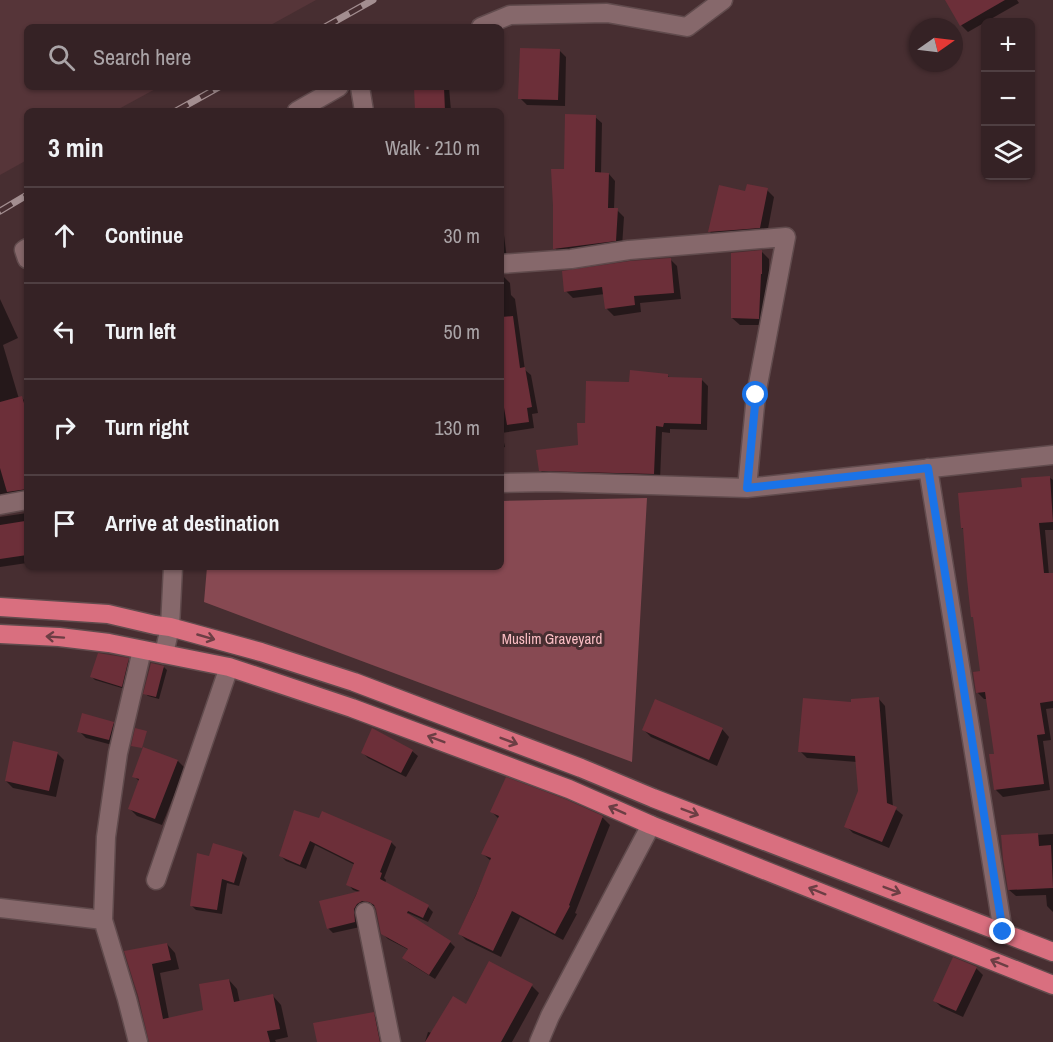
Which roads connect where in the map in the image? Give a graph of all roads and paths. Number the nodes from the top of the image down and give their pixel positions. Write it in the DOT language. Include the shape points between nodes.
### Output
graph roads {
  1 [pos="723,0"];
  2 [pos="488,24"];
  3 [pos="334,90"];
  4 [pos="360,90"];
  5 [pos="302,108"];
  6 [pos="364,108"];
  7 [pos="504,264"];
  8 [pos="1053,455"];
  9 [pos="928,468"];
  10 [pos="504,483"];
  11 [pos="747,488"];
  12 [pos="24,501"];
  13 [pos="0,505"];
  14 [pos="173,570"];
  15 [pos="0,607"];
  16 [pos="170,627"];
  17 [pos="0,634"];
  18 [pos="142,650"];
  19 [pos="164,654"];
  20 [pos="229,667"];
  21 [pos="651,825"];
  22 [pos="156,880"];
  23 [pos="0,908"];
  24 [pos="365,912"];
  25 [pos="103,920"];
  26 [pos="1003,932"];
  27 [pos="1053,952"];
  28 [pos="1053,985"];
  29 [pos="138,1042"];
  30 [pos="391,1042"];
  31 [pos="539,1042"];
  1 -- 2 [label="street" via="687,27 608,13 510,15"];
  3 -- 5 [label="street"];
  4 -- 6 [label="street"];
  7 -- 11 [label="street" via="786,237 756,395"];
  8 -- 9 [label="street"];
  9 -- 11 [label="street"];
  9 -- 26 [label="street"];
  10 -- 11 [label="street"];
  12 -- 13 [label="street"];
  14 -- 16 [label="street"];
  15 -- 16 [label="highway" via="108,614"];
  16 -- 19 [label="street"];
  16 -- 26 [label="highway, one-way" via="354,682"];
  18 -- 17 [label="highway, one-way" via="59,637"];
  18 -- 19 [label="highway"];
  18 -- 25 [label="street" via="118,753 106,837"];
  19 -- 20 [label="highway"];
  21 -- 20 [label="highway, one-way" via="569,789"];
  20 -- 22 [label="street"];
  28 -- 21 [label="highway, one-way"];
  21 -- 31 [label="street"];
  23 -- 25 [label="street"];
  24 -- 30 [label="street"];
  25 -- 29 [label="street"];
  26 -- 27 [label="highway"];
}
